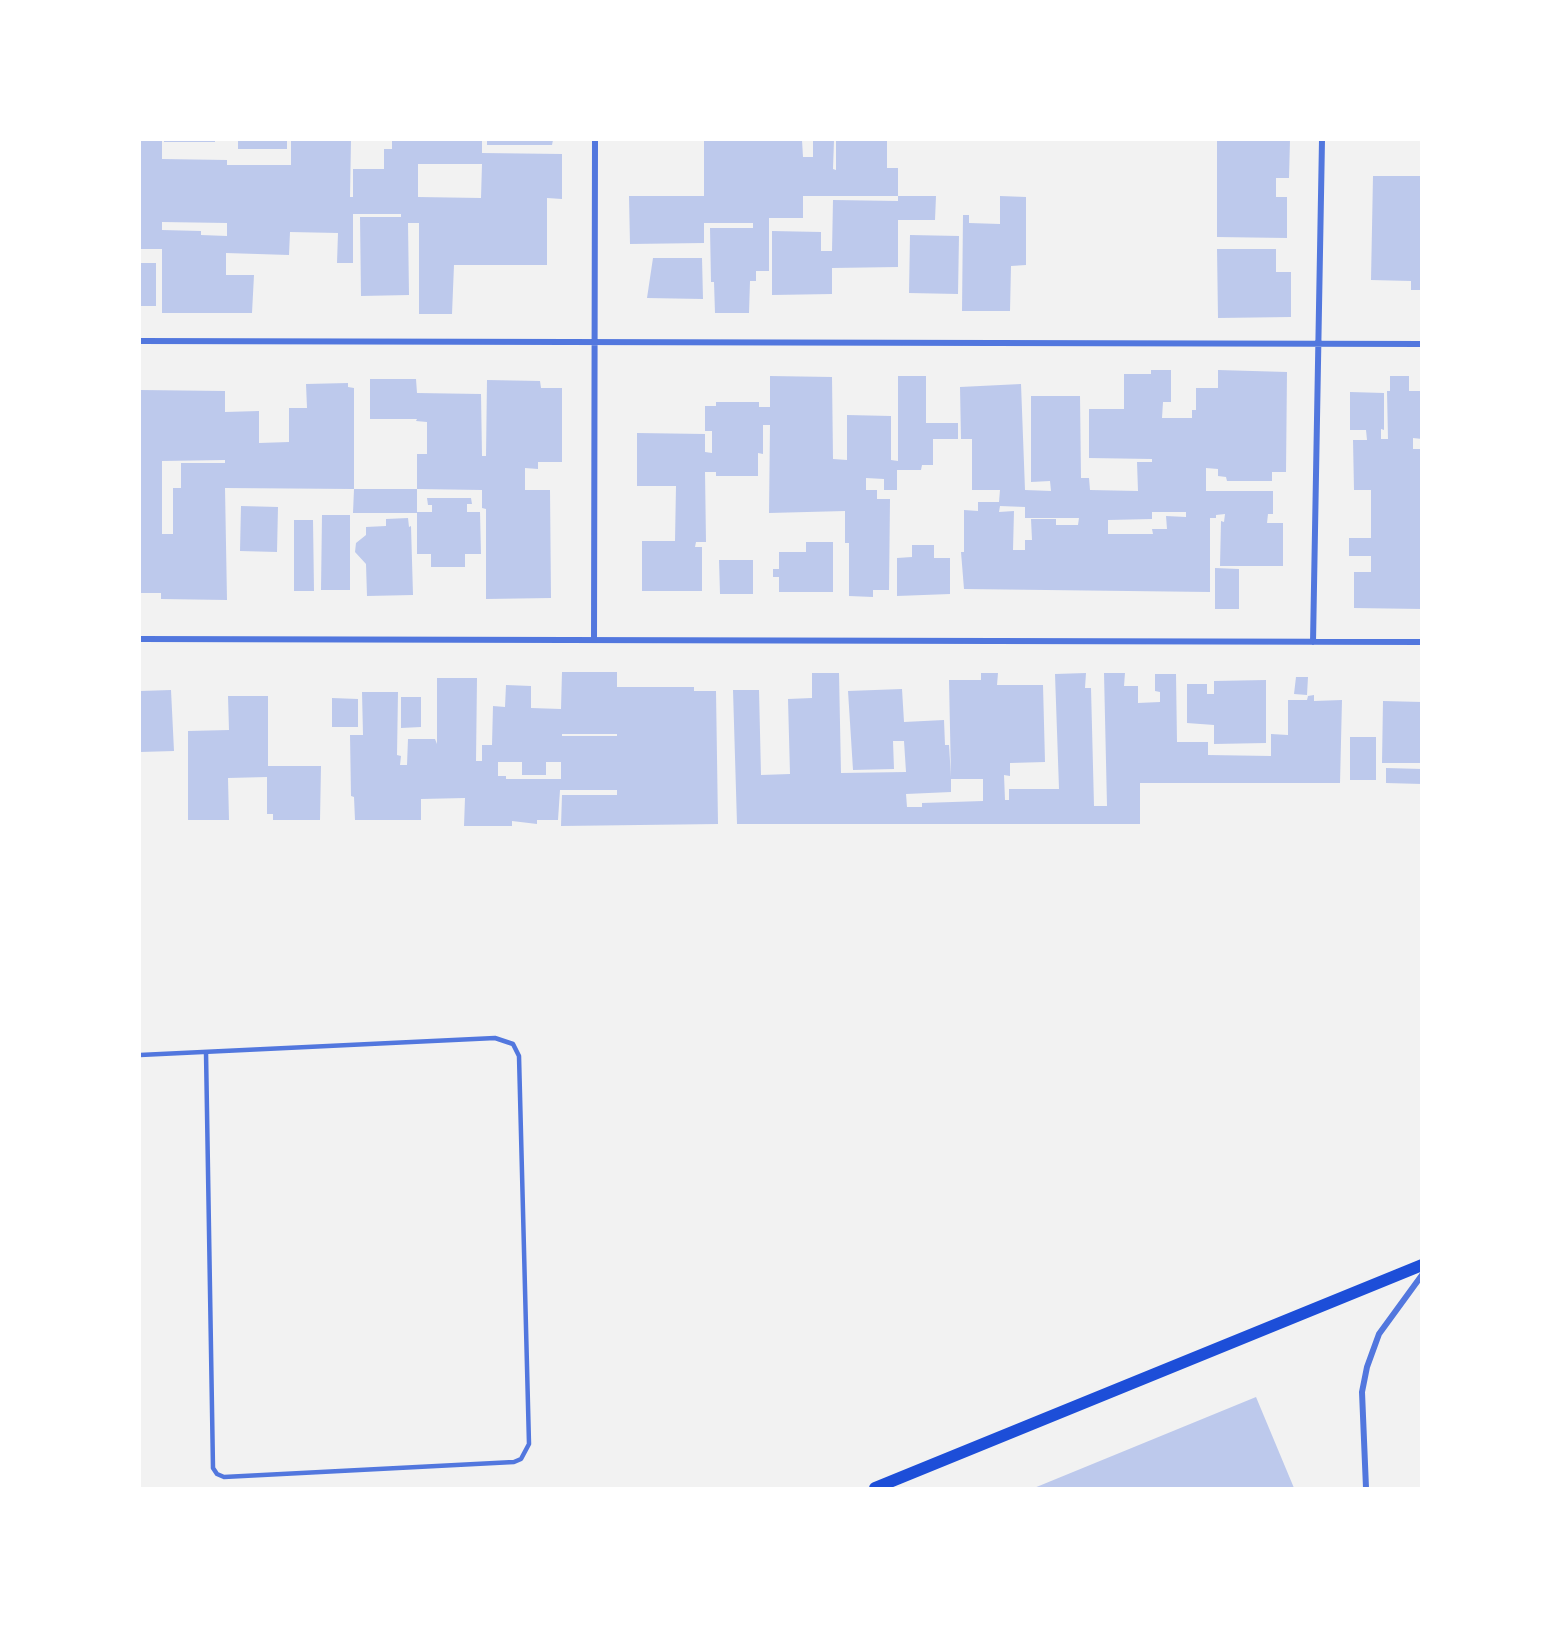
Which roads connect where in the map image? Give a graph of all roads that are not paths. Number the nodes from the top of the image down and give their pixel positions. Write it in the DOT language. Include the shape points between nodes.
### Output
graph roads {
  1 [pos="595,140"];
  2 [pos="1322,140"];
  3 [pos="140,341"];
  4 [pos="595,342"];
  5 [pos="1318,344"];
  6 [pos="1422,344"];
  7 [pos="140,639"];
  8 [pos="594,640"];
  9 [pos="1313,642"];
  10 [pos="1422,642"];
  11 [pos="206,1052"];
  12 [pos="140,1055"];
  13 [pos="1422,1264"];
  14 [pos="1422,1275"];
  15 [pos="875,1488"];
  16 [pos="1366,1488"];
  1 -- 4 [label="street"];
  2 -- 5 [label="street"];
  3 -- 4 [label="street"];
  4 -- 5 [label="street"];
  4 -- 8 [label="street"];
  5 -- 6 [label="street"];
  5 -- 9 [label="street"];
  7 -- 8 [label="street"];
  8 -- 9 [label="street"];
  9 -- 10 [label="street"];
  11 -- 11 [label="lane" via="495,1038 513,1044 519,1056 529,1443 521,1459 224,1477 215,1472"];
  11 -- 12 [label="lane"];
  13 -- 15 [label="main road"];
  14 -- 16 [label="street" via="1379,1334 1367,1367 1362,1392"];
}
